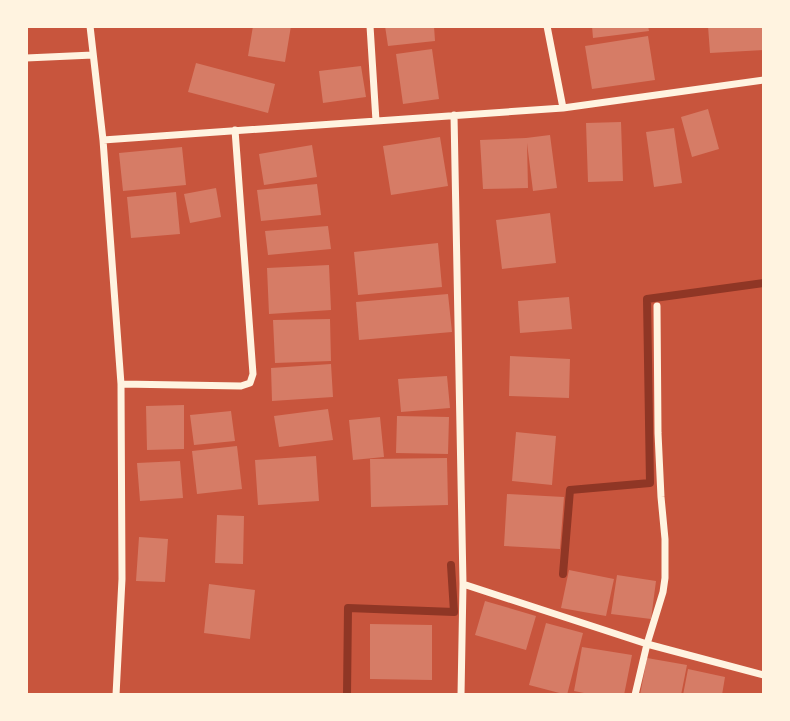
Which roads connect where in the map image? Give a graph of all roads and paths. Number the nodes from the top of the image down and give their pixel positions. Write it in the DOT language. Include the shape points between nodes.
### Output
graph roads {
  1 [pos="90,26"];
  2 [pos="370,26"];
  3 [pos="547,26"];
  4 [pos="93,55"];
  5 [pos="26,58"];
  6 [pos="764,80"];
  7 [pos="563,108"];
  8 [pos="454,116"];
  9 [pos="376,121"];
  10 [pos="235,130"];
  11 [pos="103,139"];
  12 [pos="657,306"];
  13 [pos="121,384"];
  14 [pos="463,584"];
  15 [pos="647,643"];
  16 [pos="764,675"];
  17 [pos="116,695"];
  18 [pos="461,695"];
  19 [pos="635,695"];
  1 -- 4 [label="street"];
  2 -- 9 [label="street"];
  3 -- 7 [label="street"];
  4 -- 5 [label="street"];
  4 -- 11 [label="street"];
  6 -- 7 [label="street"];
  7 -- 8 [label="street"];
  8 -- 9 [label="street"];
  8 -- 14 [label="street"];
  9 -- 10 [label="street"];
  10 -- 11 [label="street"];
  10 -- 13 [label="street" via="253,373 250,383"];
  11 -- 13 [label="street"];
  12 -- 15 [label="street" via="666,564 663,592"];
  13 -- 17 [label="street" via="122,579"];
  14 -- 15 [label="street"];
  14 -- 18 [label="street"];
  15 -- 16 [label="street"];
  15 -- 19 [label="street"];
}
